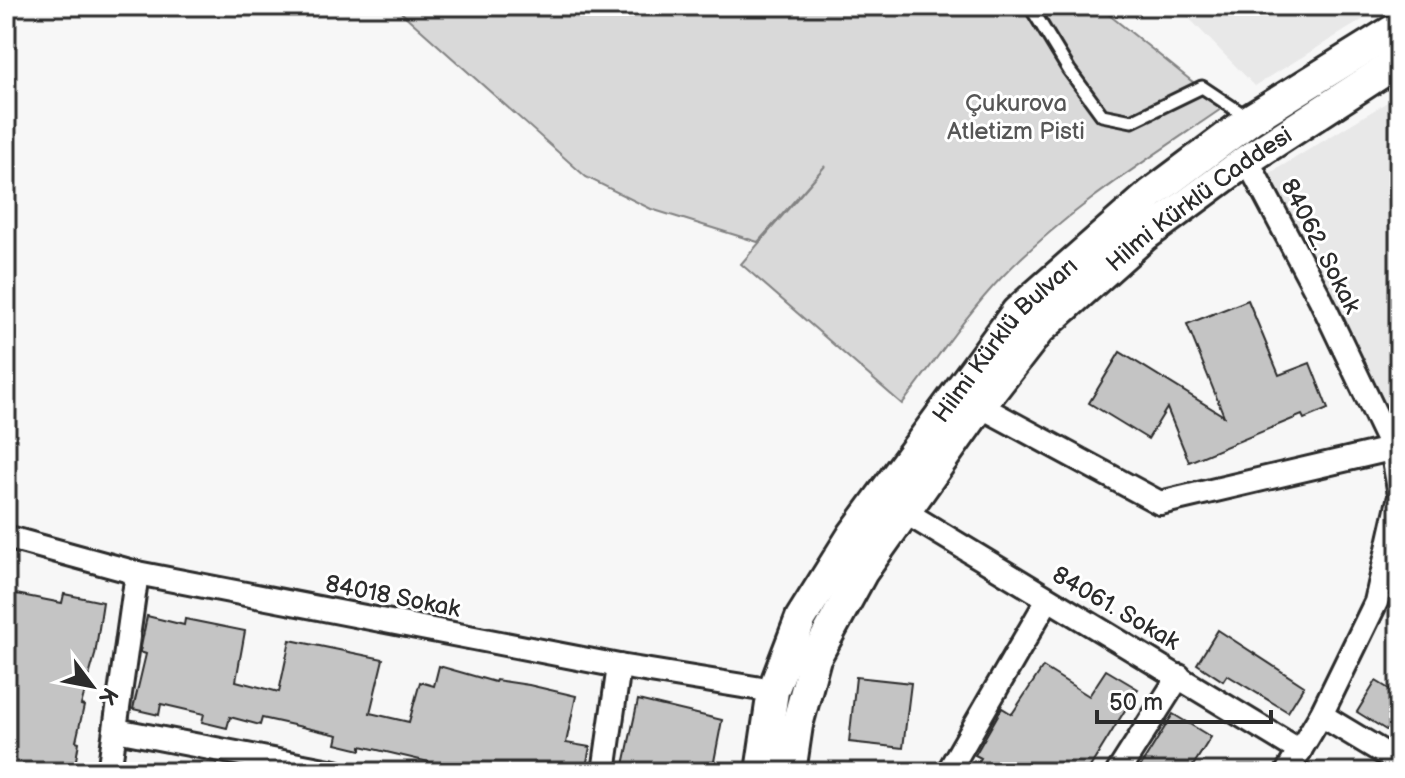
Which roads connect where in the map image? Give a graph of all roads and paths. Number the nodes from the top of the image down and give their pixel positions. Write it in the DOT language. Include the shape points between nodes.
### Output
graph roads {
  1 [pos="1030,6"];
  2 [pos="1399,27"];
  3 [pos="1399,61"];
  4 [pos="1251,119"];
  5 [pos="1247,160"];
  6 [pos="980,406"];
  7 [pos="1396,448"];
  8 [pos="1399,489"];
  9 [pos="1399,500"];
  10 [pos="905,512"];
  11 [pos="6,537"];
  12 [pos="137,573"];
  13 [pos="1048,599"];
  14 [pos="619,666"];
  15 [pos="1179,676"];
  16 [pos="773,691"];
  17 [pos="1321,715"];
  18 [pos="116,730"];
  19 [pos="1300,751"];
  20 [pos="1399,762"];
  21 [pos="109,772"];
  22 [pos="335,772"];
  23 [pos="604,772"];
  24 [pos="761,772"];
  25 [pos="790,772"];
  26 [pos="948,772"];
  27 [pos="1118,772"];
  28 [pos="1287,772"];
  1 -- 4 [label="lane" via="1102,115 1132,121 1202,87"];
  2 -- 4 [label="main road, Hilmi Kürklü Bulvarı"];
  3 -- 5 [label="main road, Hilmi Kürklü Caddesi"];
  4 -- 16 [label="main road, Hilmi Kürklü Bulvarı" via="1151,194 1017,312 853,535 801,618"];
  5 -- 6 [label="main road, Hilmi Kürklü Caddesi" via="1144,236 1039,330"];
  5 -- 7 [label="street, 84062. Sokak"];
  6 -- 7 [label="street" via="1160,503"];
  6 -- 10 [label="main road, Hilmi Kürklü Caddesi"];
  7 -- 8 [label="street, 84062. Sokak"];
  9 -- 17 [label="street" via="1376,602"];
  10 -- 13 [label="street, 84061. Sokak"];
  10 -- 25 [label="main road, Hilmi Kürklü Caddesi" via="862,572 815,658"];
  11 -- 12 [label="street, 84018 Sokak"];
  12 -- 14 [label="street, 84018 Sokak"];
  12 -- 18 [label="street"];
  13 -- 15 [label="street, 84061. Sokak"];
  13 -- 26 [label="street"];
  14 -- 16 [label="street, 84018 Sokak"];
  14 -- 23 [label="street"];
  15 -- 19 [label="street, 84061. Sokak"];
  15 -- 27 [label="street"];
  16 -- 24 [label="main road, Hilmi Kürklü Bulvarı"];
  17 -- 19 [label="street"];
  17 -- 20 [label="street"];
  18 -- 21 [label="street"];
  18 -- 22 [label="street"];
  19 -- 28 [label="street"];
}
